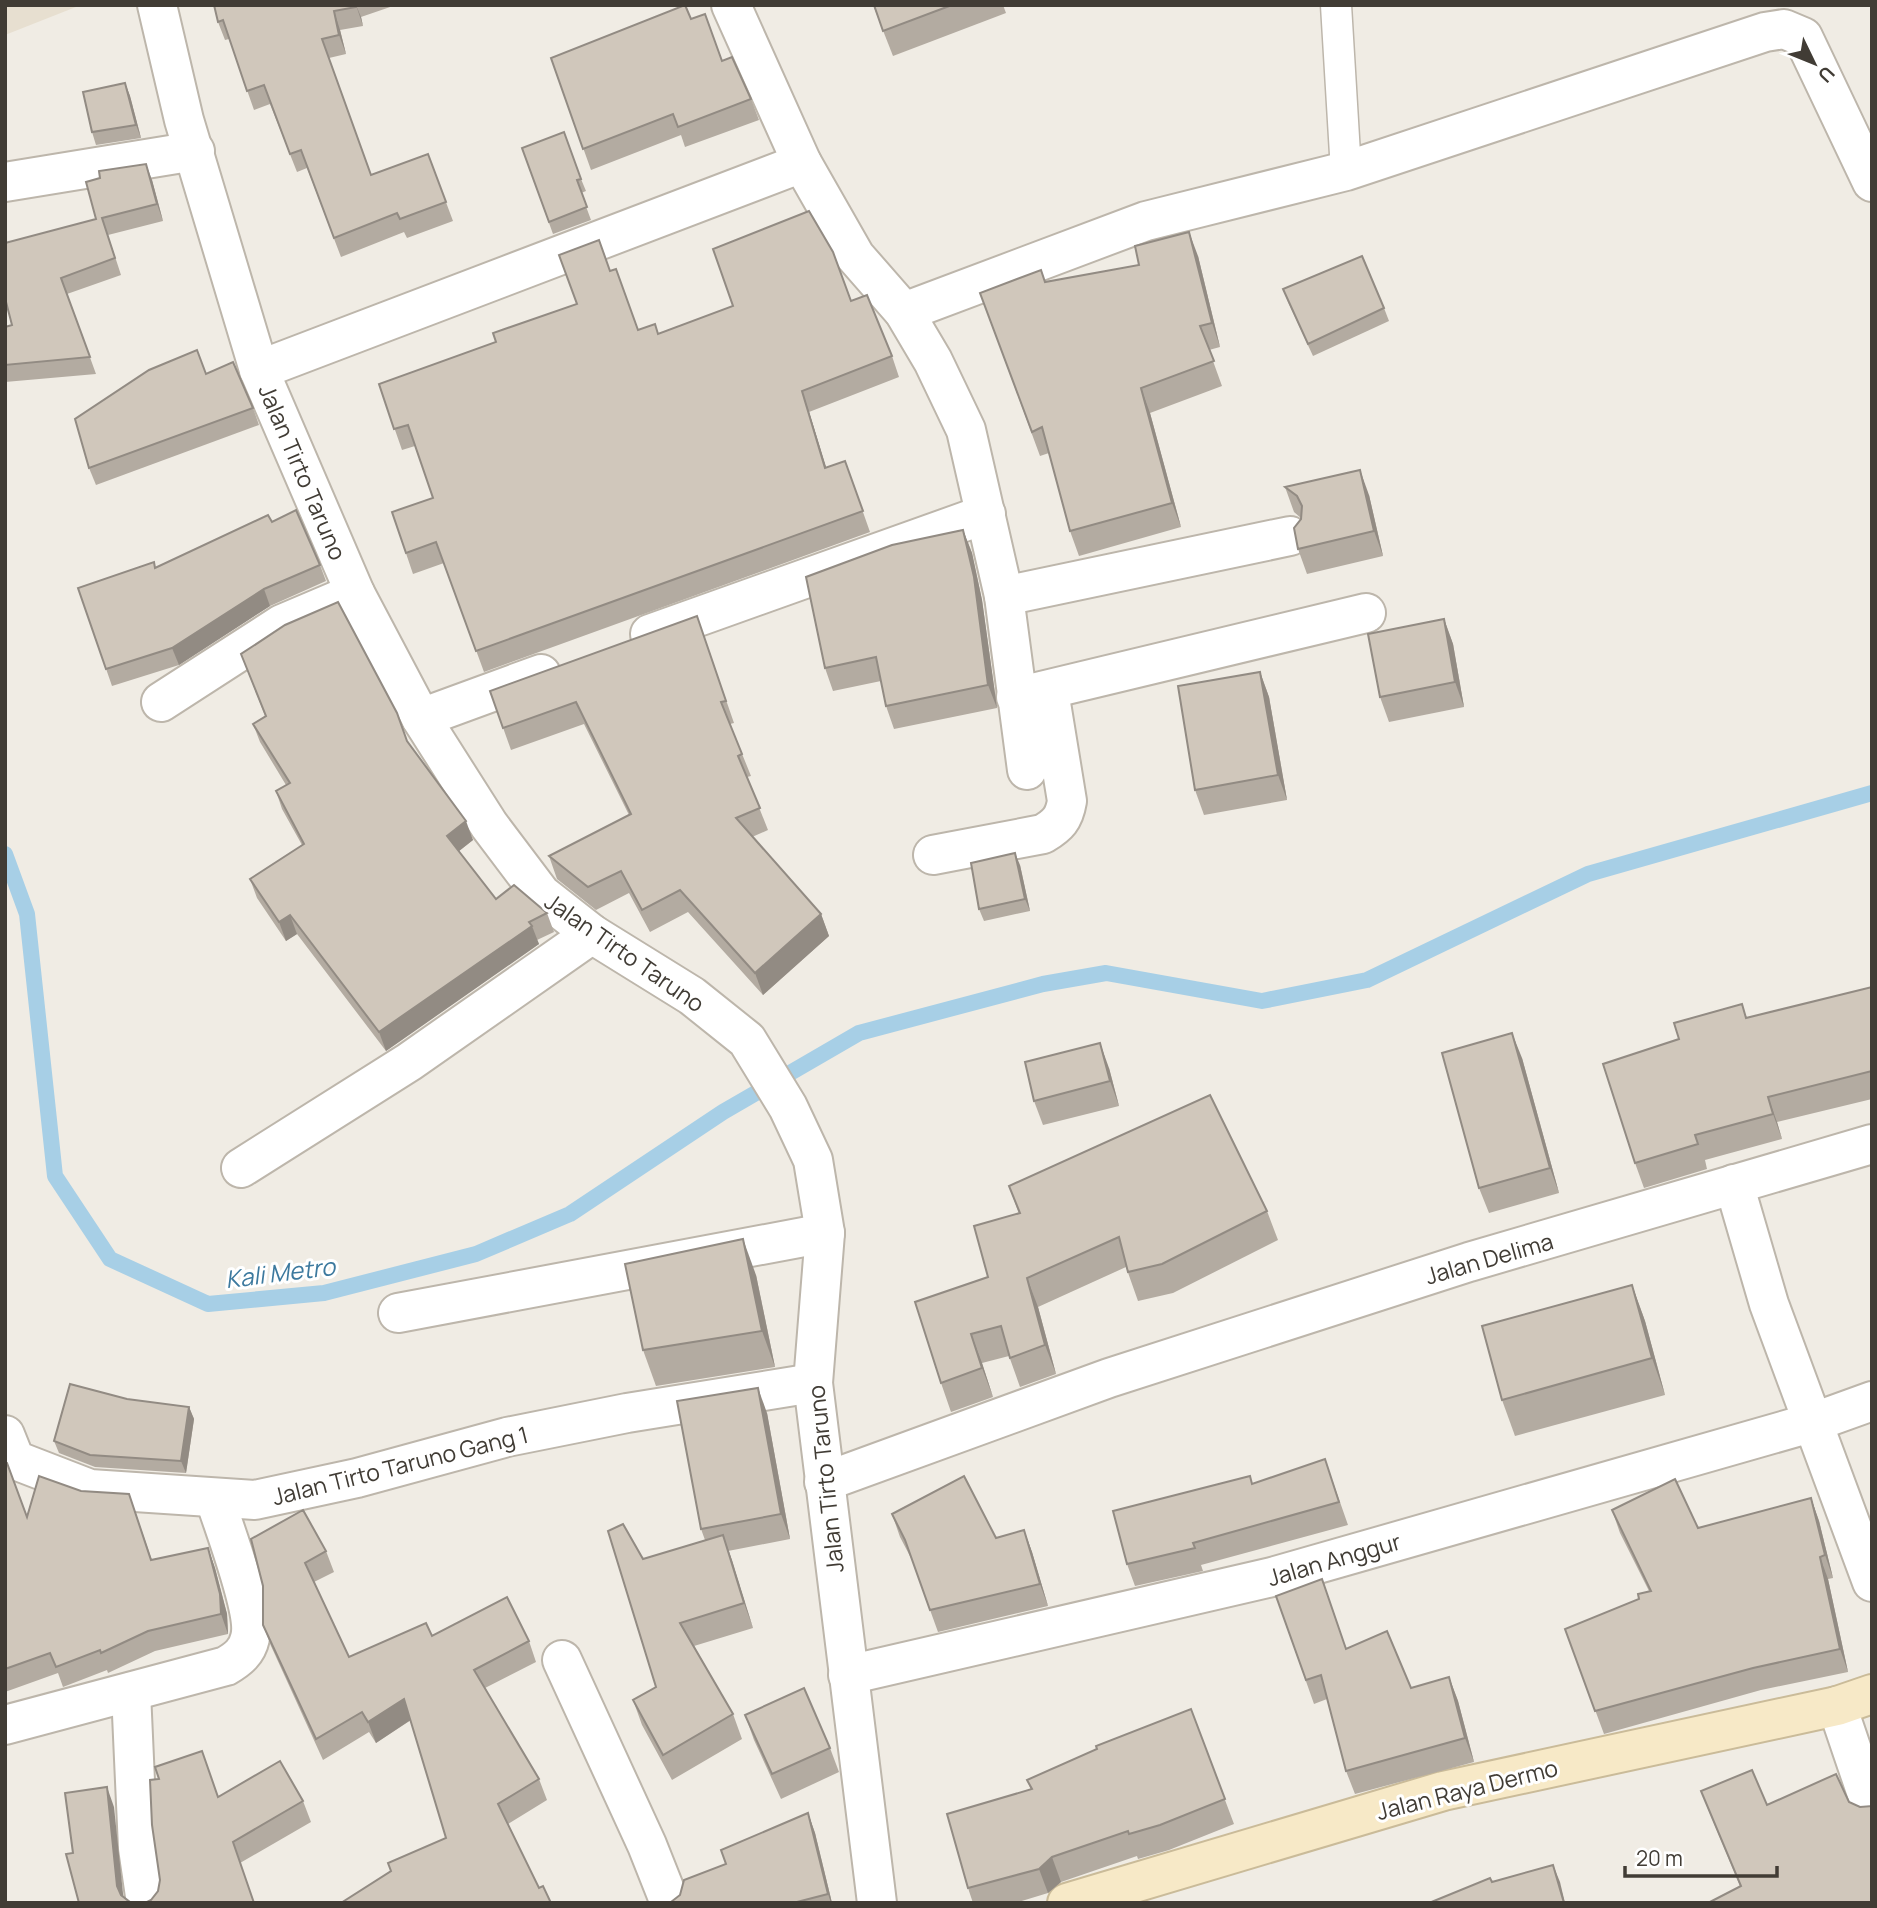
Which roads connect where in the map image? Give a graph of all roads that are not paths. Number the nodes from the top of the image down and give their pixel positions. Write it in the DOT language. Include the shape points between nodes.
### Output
graph roads {
  1 [pos="157,5"];
  2 [pos="731,5"];
  3 [pos="1336,5"];
  4 [pos="195,151"];
  5 [pos="802,163"];
  6 [pos="1346,171"];
  7 [pos="5,181"];
  8 [pos="1872,182"];
  9 [pos="904,312"];
  10 [pos="259,370"];
  11 [pos="986,514"];
  12 [pos="1290,536"];
  13 [pos="355,593"];
  14 [pos="1004,596"];
  15 [pos="1366,613"];
  16 [pos="618,646"];
  17 [pos="578,660"];
  18 [pos="1032,694"];
  19 [pos="161,702"];
  20 [pos="421,718"];
  21 [pos="1027,770"];
  22 [pos="933,855"];
  23 [pos="592,934"];
  24 [pos="1868,1144"];
  25 [pos="241,1168"];
  26 [pos="1734,1184"];
  27 [pos="825,1233"];
  28 [pos="398,1313"];
  29 [pos="813,1383"];
  30 [pos="1872,1401"];
  31 [pos="1814,1422"];
  32 [pos="9,1453"];
  33 [pos="824,1482"];
  34 [pos="215,1499"];
  35 [pos="1872,1582"];
  36 [pos="562,1660"];
  37 [pos="848,1675"];
  38 [pos="131,1692"];
  39 [pos="1855,1700"];
  40 [pos="5,1726"];
  41 [pos="1872,1809"];
  42 [pos="146,1903"];
  43 [pos="670,1903"];
  44 [pos="877,1903"];
  45 [pos="1067,1903"];
  1 -- 4 [label="street, Jalan Tirto Taruno"];
  2 -- 5 [label="street"];
  3 -- 6 [label="lane"];
  4 -- 7 [label="street"];
  4 -- 10 [label="street, Jalan Tirto Taruno"];
  5 -- 9 [label="street" via="855,256"];
  5 -- 10 [label="street"];
  6 -- 8 [label="street" via="1784,29 1803,37"];
  6 -- 9 [label="street" via="1146,221"];
  9 -- 11 [label="street" via="966,430"];
  10 -- 13 [label="street, Jalan Tirto Taruno"];
  11 -- 14 [label="street"];
  11 -- 16 [label="street"];
  12 -- 14 [label="street"];
  13 -- 19 [label="street" via="282,624"];
  13 -- 20 [label="street, Jalan Tirto Taruno"];
  14 -- 18 [label="street"];
  15 -- 18 [label="street"];
  17 -- 20 [label="street"];
  18 -- 21 [label="street"];
  18 -- 22 [label="street" via="1067,802 1065,815 1043,834"];
  20 -- 23 [label="street, Jalan Tirto Taruno" via="489,825 541,894"];
  23 -- 25 [label="street" via="409,1062"];
  23 -- 27 [label="street, Jalan Tirto Taruno" via="692,996 747,1040 788,1107 813,1160"];
  24 -- 26 [label="street, Jalan Delima"];
  26 -- 31 [label="street" via="1769,1304"];
  26 -- 33 [label="street, Jalan Delima" via="1469,1262 1109,1378"];
  27 -- 28 [label="street"];
  27 -- 29 [label="street, Jalan Tirto Taruno"];
  29 -- 33 [label="street, Jalan Tirto Taruno"];
  29 -- 34 [label="street, Jalan Tirto Taruno Gang 1" via="507,1437 255,1500"];
  30 -- 31 [label="street, Jalan Anggur"];
  31 -- 35 [label="street"];
  31 -- 37 [label="street, Jalan Anggur" via="1272,1577"];
  32 -- 34 [label="street, Jalan Tirto Taruno Gang 1" via="90,1489"];
  33 -- 37 [label="street, Jalan Tirto Taruno"];
  34 -- 38 [label="street" via="250,1615 246,1650 226,1666"];
  36 -- 43 [label="street"];
  37 -- 44 [label="street, Jalan Tirto Taruno"];
  38 -- 40 [label="street"];
  38 -- 42 [label="street" via="138,1848"];
  39 -- 41 [label="street"];
  39 -- 45 [label="street, Jalan Raya Dermo" via="1443,1791"];
}
